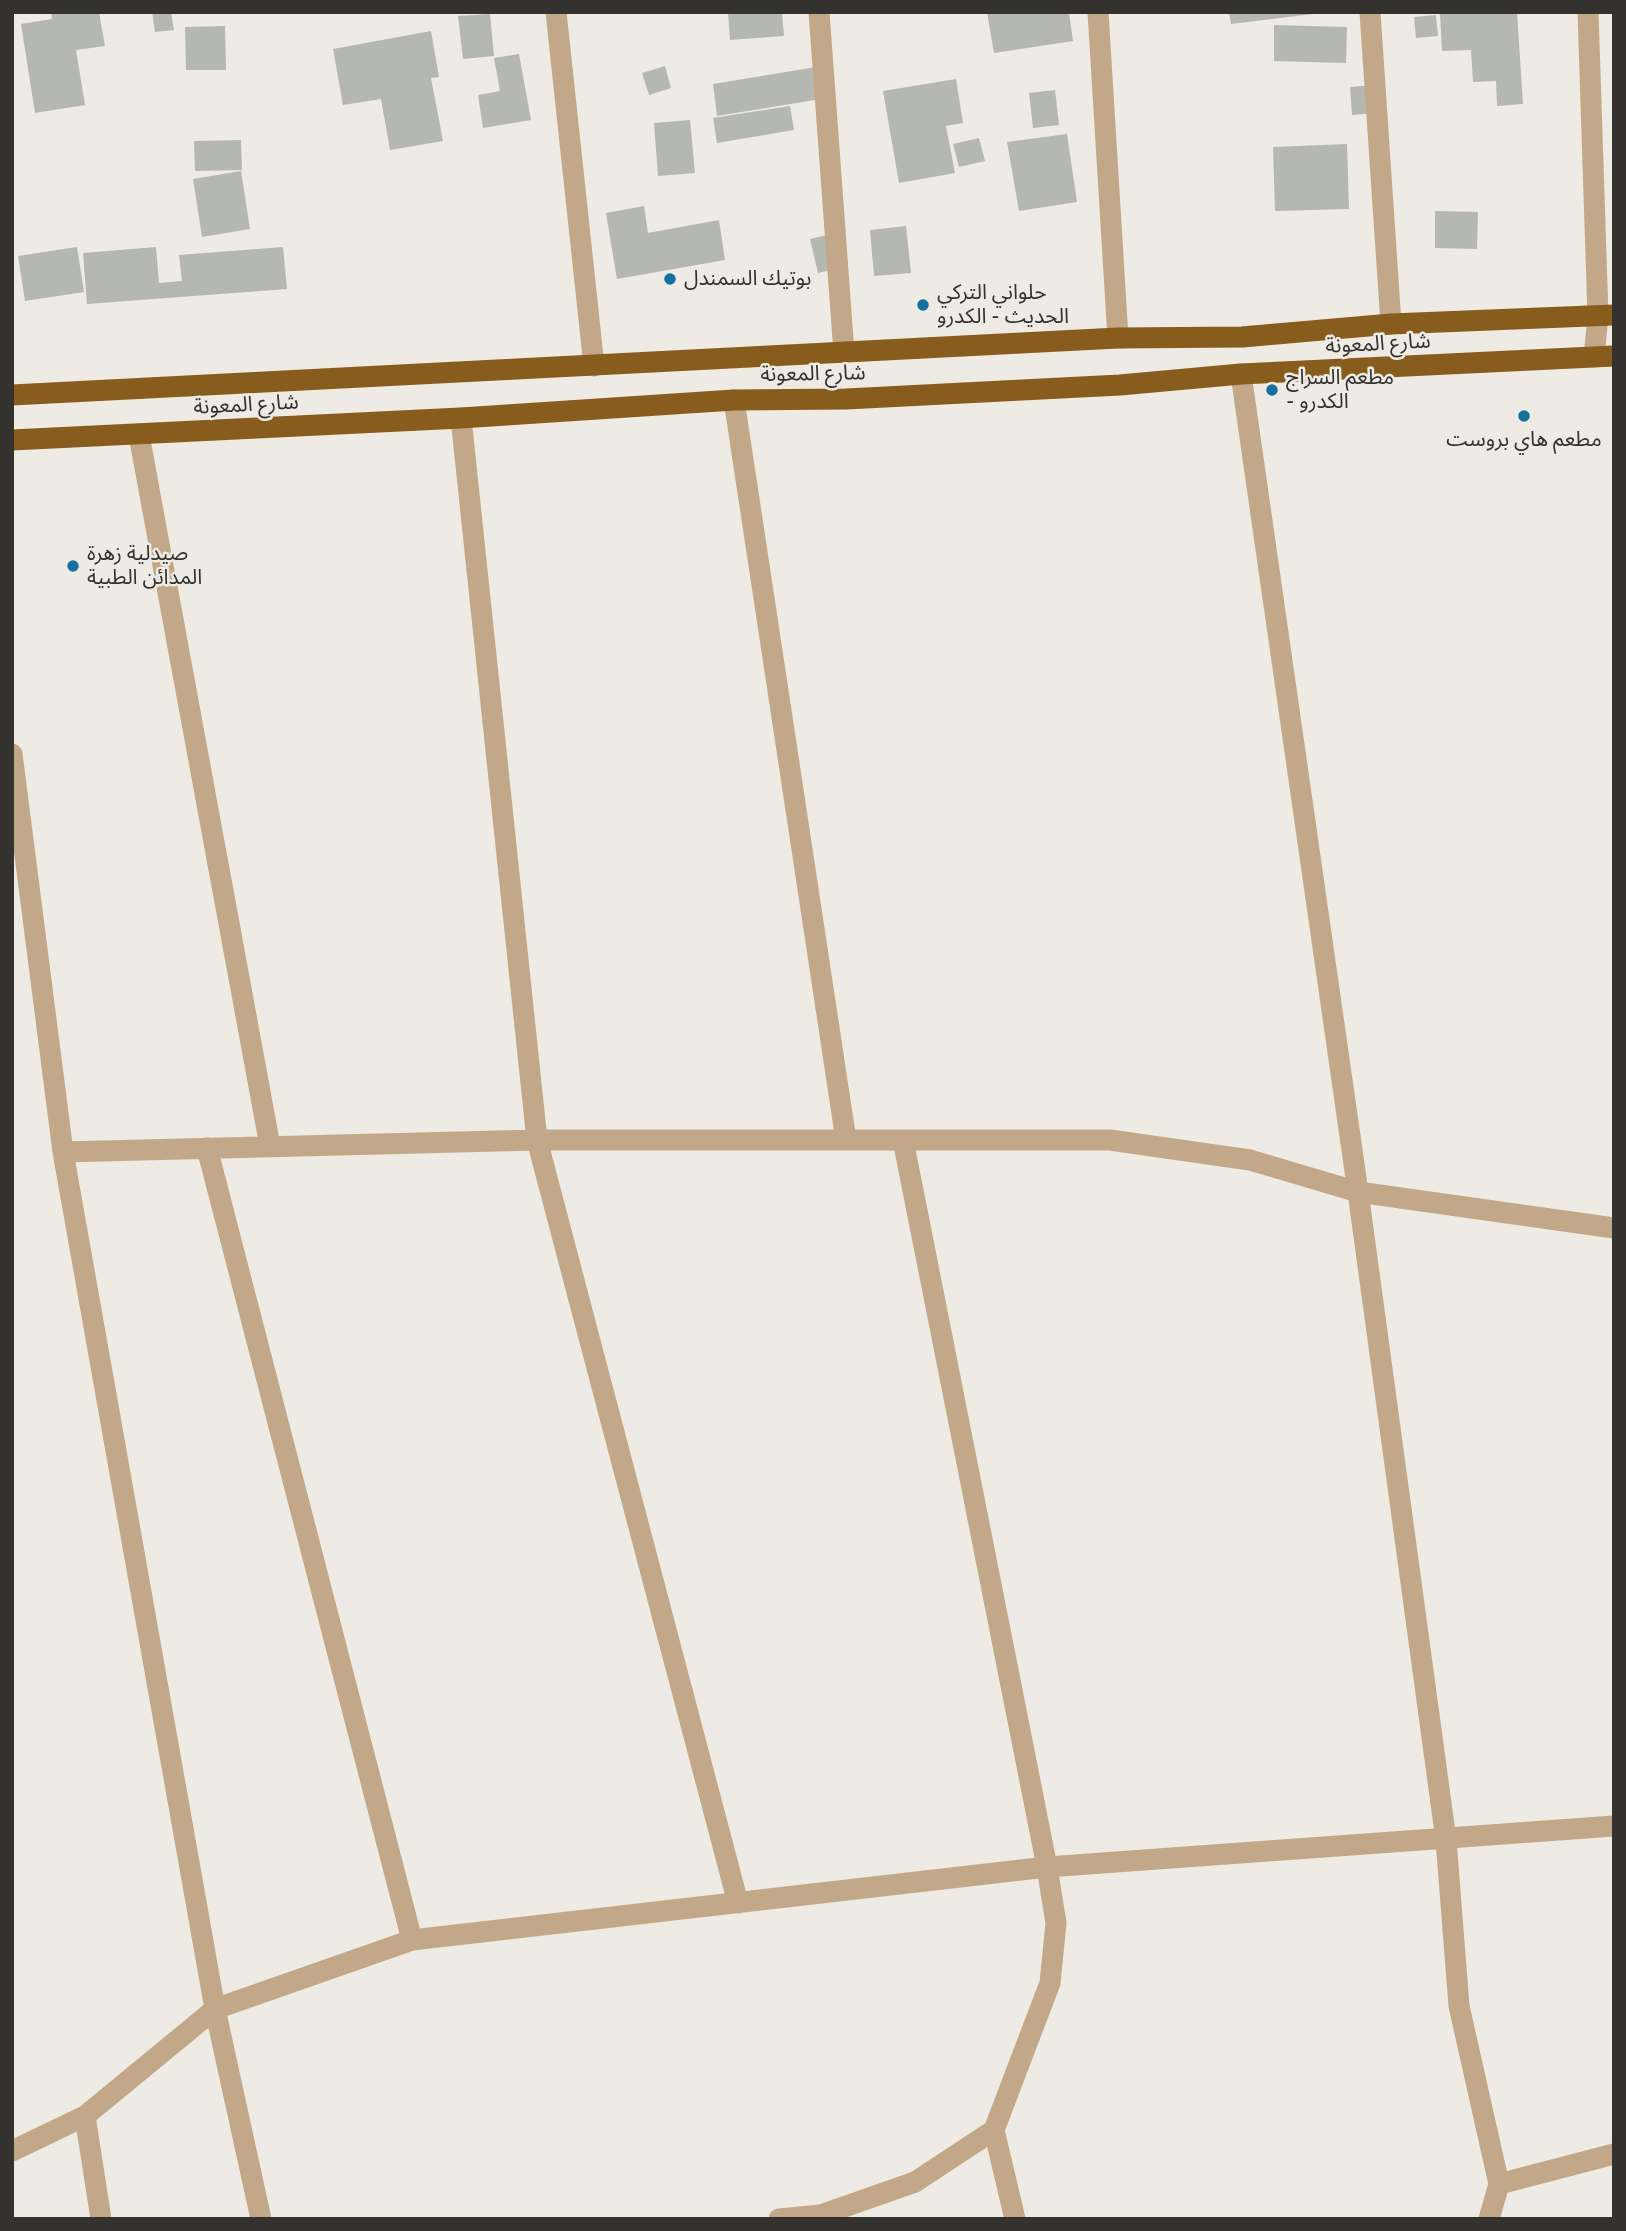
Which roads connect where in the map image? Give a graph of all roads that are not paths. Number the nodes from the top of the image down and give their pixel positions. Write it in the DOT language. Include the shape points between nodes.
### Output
graph roads {
  1 [pos="556,12"];
  2 [pos="819,12"];
  3 [pos="1098,12"];
  4 [pos="1370,12"];
  5 [pos="1588,12"];
  6 [pos="1606,316"];
  7 [pos="1391,324"];
  8 [pos="1118,338"];
  9 [pos="844,353"];
  10 [pos="1604,356"];
  11 [pos="594,366"];
  12 [pos="1241,374"];
  13 [pos="12,395"];
  14 [pos="734,400"];
  15 [pos="461,418"];
  16 [pos="139,435"];
  17 [pos="12,440"];
  18 [pos="12,754"];
  19 [pos="537,1139"];
  20 [pos="846,1140"];
  21 [pos="903,1140"];
  22 [pos="270,1146"];
  23 [pos="207,1148"];
  24 [pos="63,1152"];
  25 [pos="1358,1192"];
  26 [pos="1614,1228"];
  27 [pos="1614,1826"];
  28 [pos="1446,1840"];
  29 [pos="1047,1867"];
  30 [pos="738,1903"];
  31 [pos="412,1940"];
  32 [pos="215,2009"];
  33 [pos="85,2116"];
  34 [pos="994,2130"];
  35 [pos="12,2151"];
  36 [pos="1614,2154"];
  37 [pos="1499,2184"];
  38 [pos="102,2219"];
  39 [pos="261,2219"];
  40 [pos="779,2219"];
  41 [pos="1015,2219"];
  42 [pos="1489,2219"];
  1 -- 11 [label="street"];
  2 -- 9 [label="street"];
  3 -- 8 [label="street"];
  4 -- 7 [label="street"];
  5 -- 6 [label="street"];
  6 -- 7 [label="highway, شارع المعونة"];
  6 -- 10 [label="street"];
  7 -- 8 [label="highway, شارع المعونة" via="1242,337"];
  8 -- 9 [label="highway, شارع المعونة"];
  9 -- 11 [label="highway, شارع المعونة"];
  10 -- 12 [label="highway, شارع المعونة"];
  11 -- 13 [label="highway, شارع المعونة"];
  12 -- 14 [label="highway, شارع المعونة" via="1120,385"];
  12 -- 25 [label="street"];
  14 -- 15 [label="highway, شارع المعونة"];
  14 -- 20 [label="street"];
  15 -- 16 [label="highway, شارع المعونة"];
  15 -- 19 [label="street"];
  16 -- 17 [label="highway, شارع المعونة"];
  16 -- 22 [label="street"];
  18 -- 24 [label="street"];
  19 -- 20 [label="street"];
  19 -- 22 [label="street"];
  19 -- 30 [label="street"];
  20 -- 21 [label="street"];
  21 -- 25 [label="street" via="1110,1140 1250,1160"];
  21 -- 29 [label="street"];
  22 -- 23 [label="street"];
  23 -- 24 [label="street"];
  23 -- 31 [label="street"];
  24 -- 32 [label="street"];
  25 -- 26 [label="street"];
  25 -- 28 [label="street"];
  27 -- 28 [label="street"];
  28 -- 29 [label="street"];
  28 -- 37 [label="street" via="1459,2006"];
  29 -- 30 [label="street"];
  29 -- 34 [label="street" via="1056,1923 1051,1983"];
  30 -- 31 [label="street"];
  31 -- 32 [label="street"];
  32 -- 33 [label="street"];
  32 -- 39 [label="street"];
  33 -- 35 [label="street"];
  33 -- 38 [label="street"];
  34 -- 40 [label="street" via="915,2182 821,2215"];
  34 -- 41 [label="street"];
  36 -- 37 [label="street"];
  37 -- 42 [label="street"];
}
